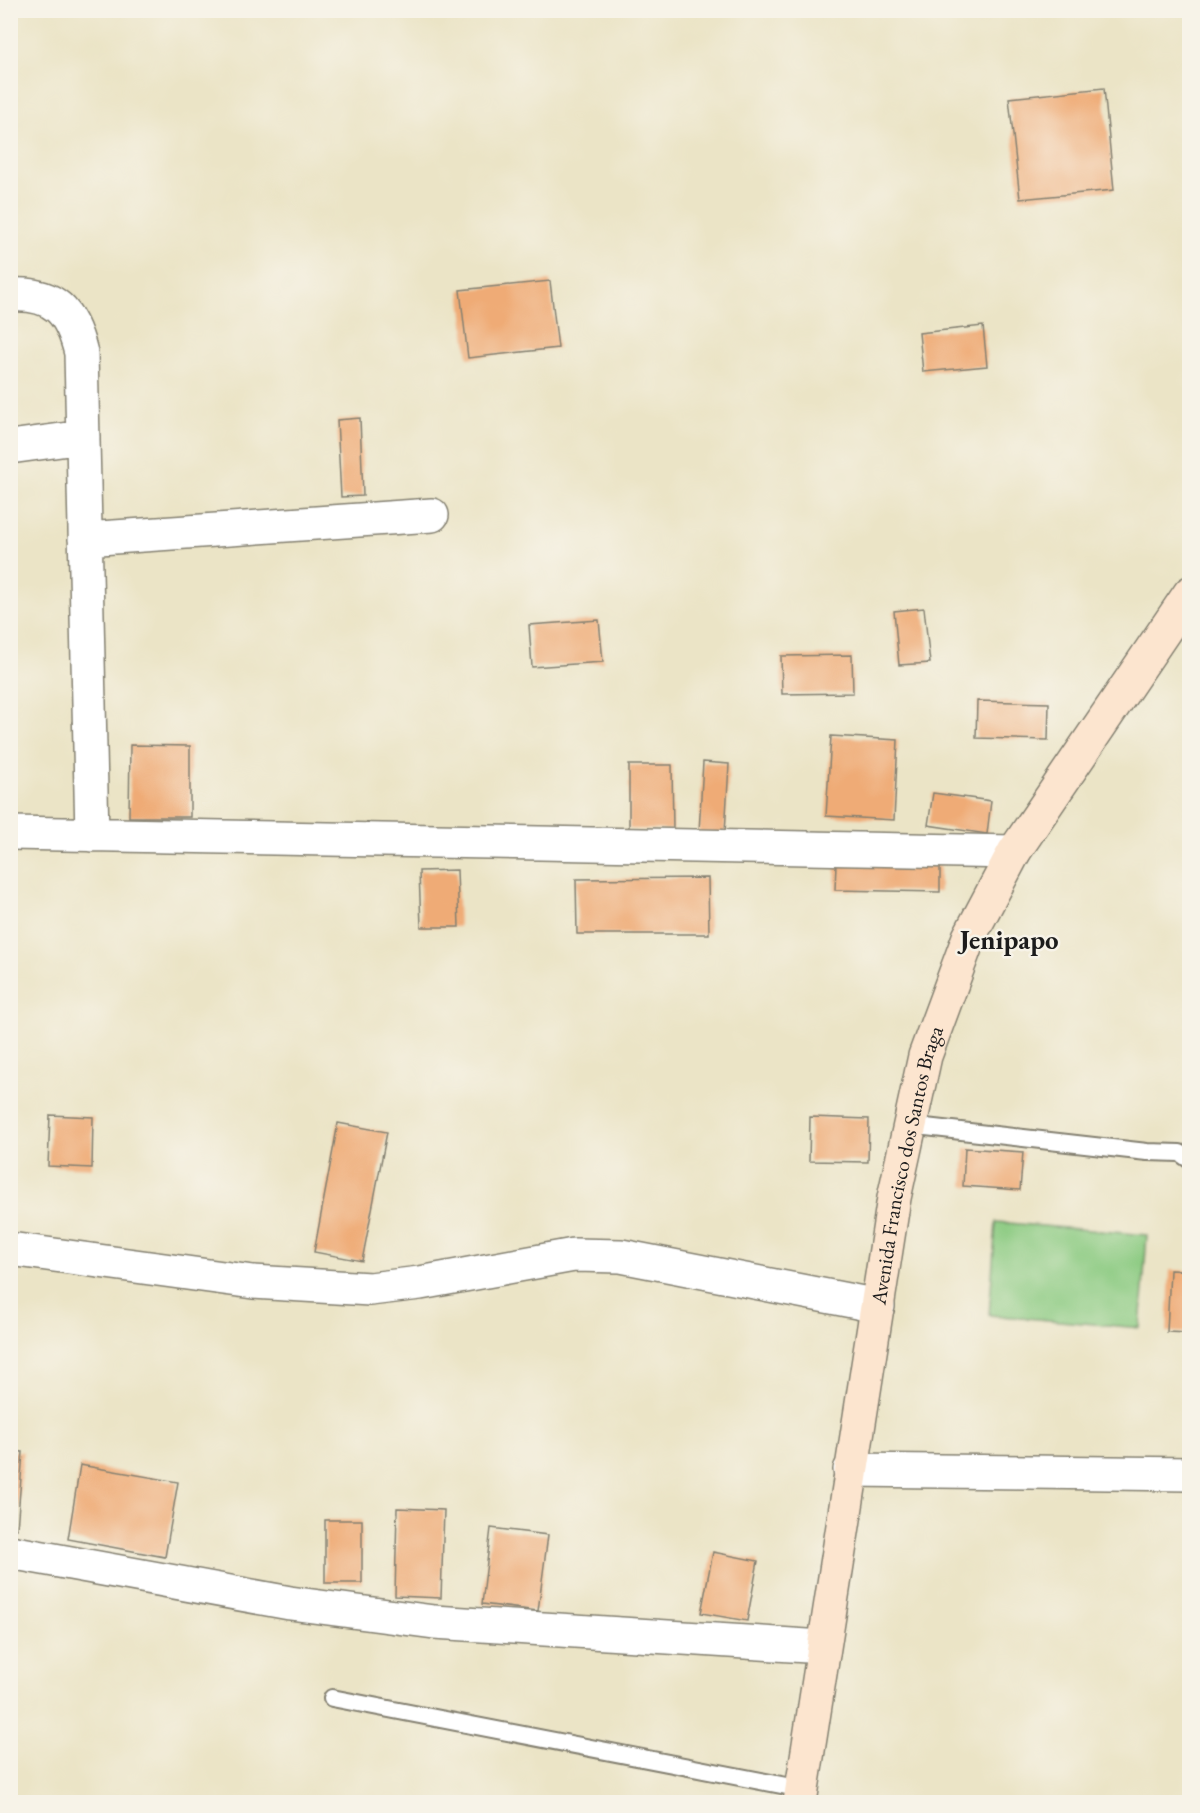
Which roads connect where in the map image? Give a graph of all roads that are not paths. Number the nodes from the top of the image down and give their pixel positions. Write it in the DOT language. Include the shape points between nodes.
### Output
graph roads {
  1 [pos="10,295"];
  2 [pos="83,437"];
  3 [pos="10,447"];
  4 [pos="432,515"];
  5 [pos="85,539"];
  6 [pos="1190,593"];
  7 [pos="10,833"];
  8 [pos="93,835"];
  9 [pos="1014,852"];
  10 [pos="908,1125"];
  11 [pos="1190,1160"];
  12 [pos="10,1249"];
  13 [pos="878,1306"];
  14 [pos="850,1470"];
  15 [pos="1190,1474"];
  16 [pos="10,1552"];
  17 [pos="823,1647"];
  18 [pos="332,1698"];
  19 [pos="801,1796"];
  1 -- 2 [label="street" via="49,298 76,332 81,353"];
  2 -- 3 [label="street"];
  2 -- 5 [label="street"];
  4 -- 5 [label="street"];
  5 -- 8 [label="street"];
  6 -- 9 [label="main road, Avenida Francisco dos Santos Braga"];
  7 -- 8 [label="street"];
  8 -- 9 [label="street"];
  9 -- 10 [label="main road, Avenida Francisco dos Santos Braga" via="969,937 944,1000"];
  10 -- 11 [label="lane" via="1180,1153"];
  10 -- 13 [label="main road, Avenida Francisco dos Santos Braga"];
  12 -- 13 [label="street" via="253,1282 370,1289 562,1257 621,1256"];
  13 -- 14 [label="main road, Avenida Francisco dos Santos Braga"];
  14 -- 15 [label="street"];
  14 -- 17 [label="main road, Avenida Francisco dos Santos Braga"];
  16 -- 17 [label="street" via="290,1603 434,1622"];
  17 -- 19 [label="main road, Avenida Francisco dos Santos Braga"];
  18 -- 19 [label="lane"];
}
